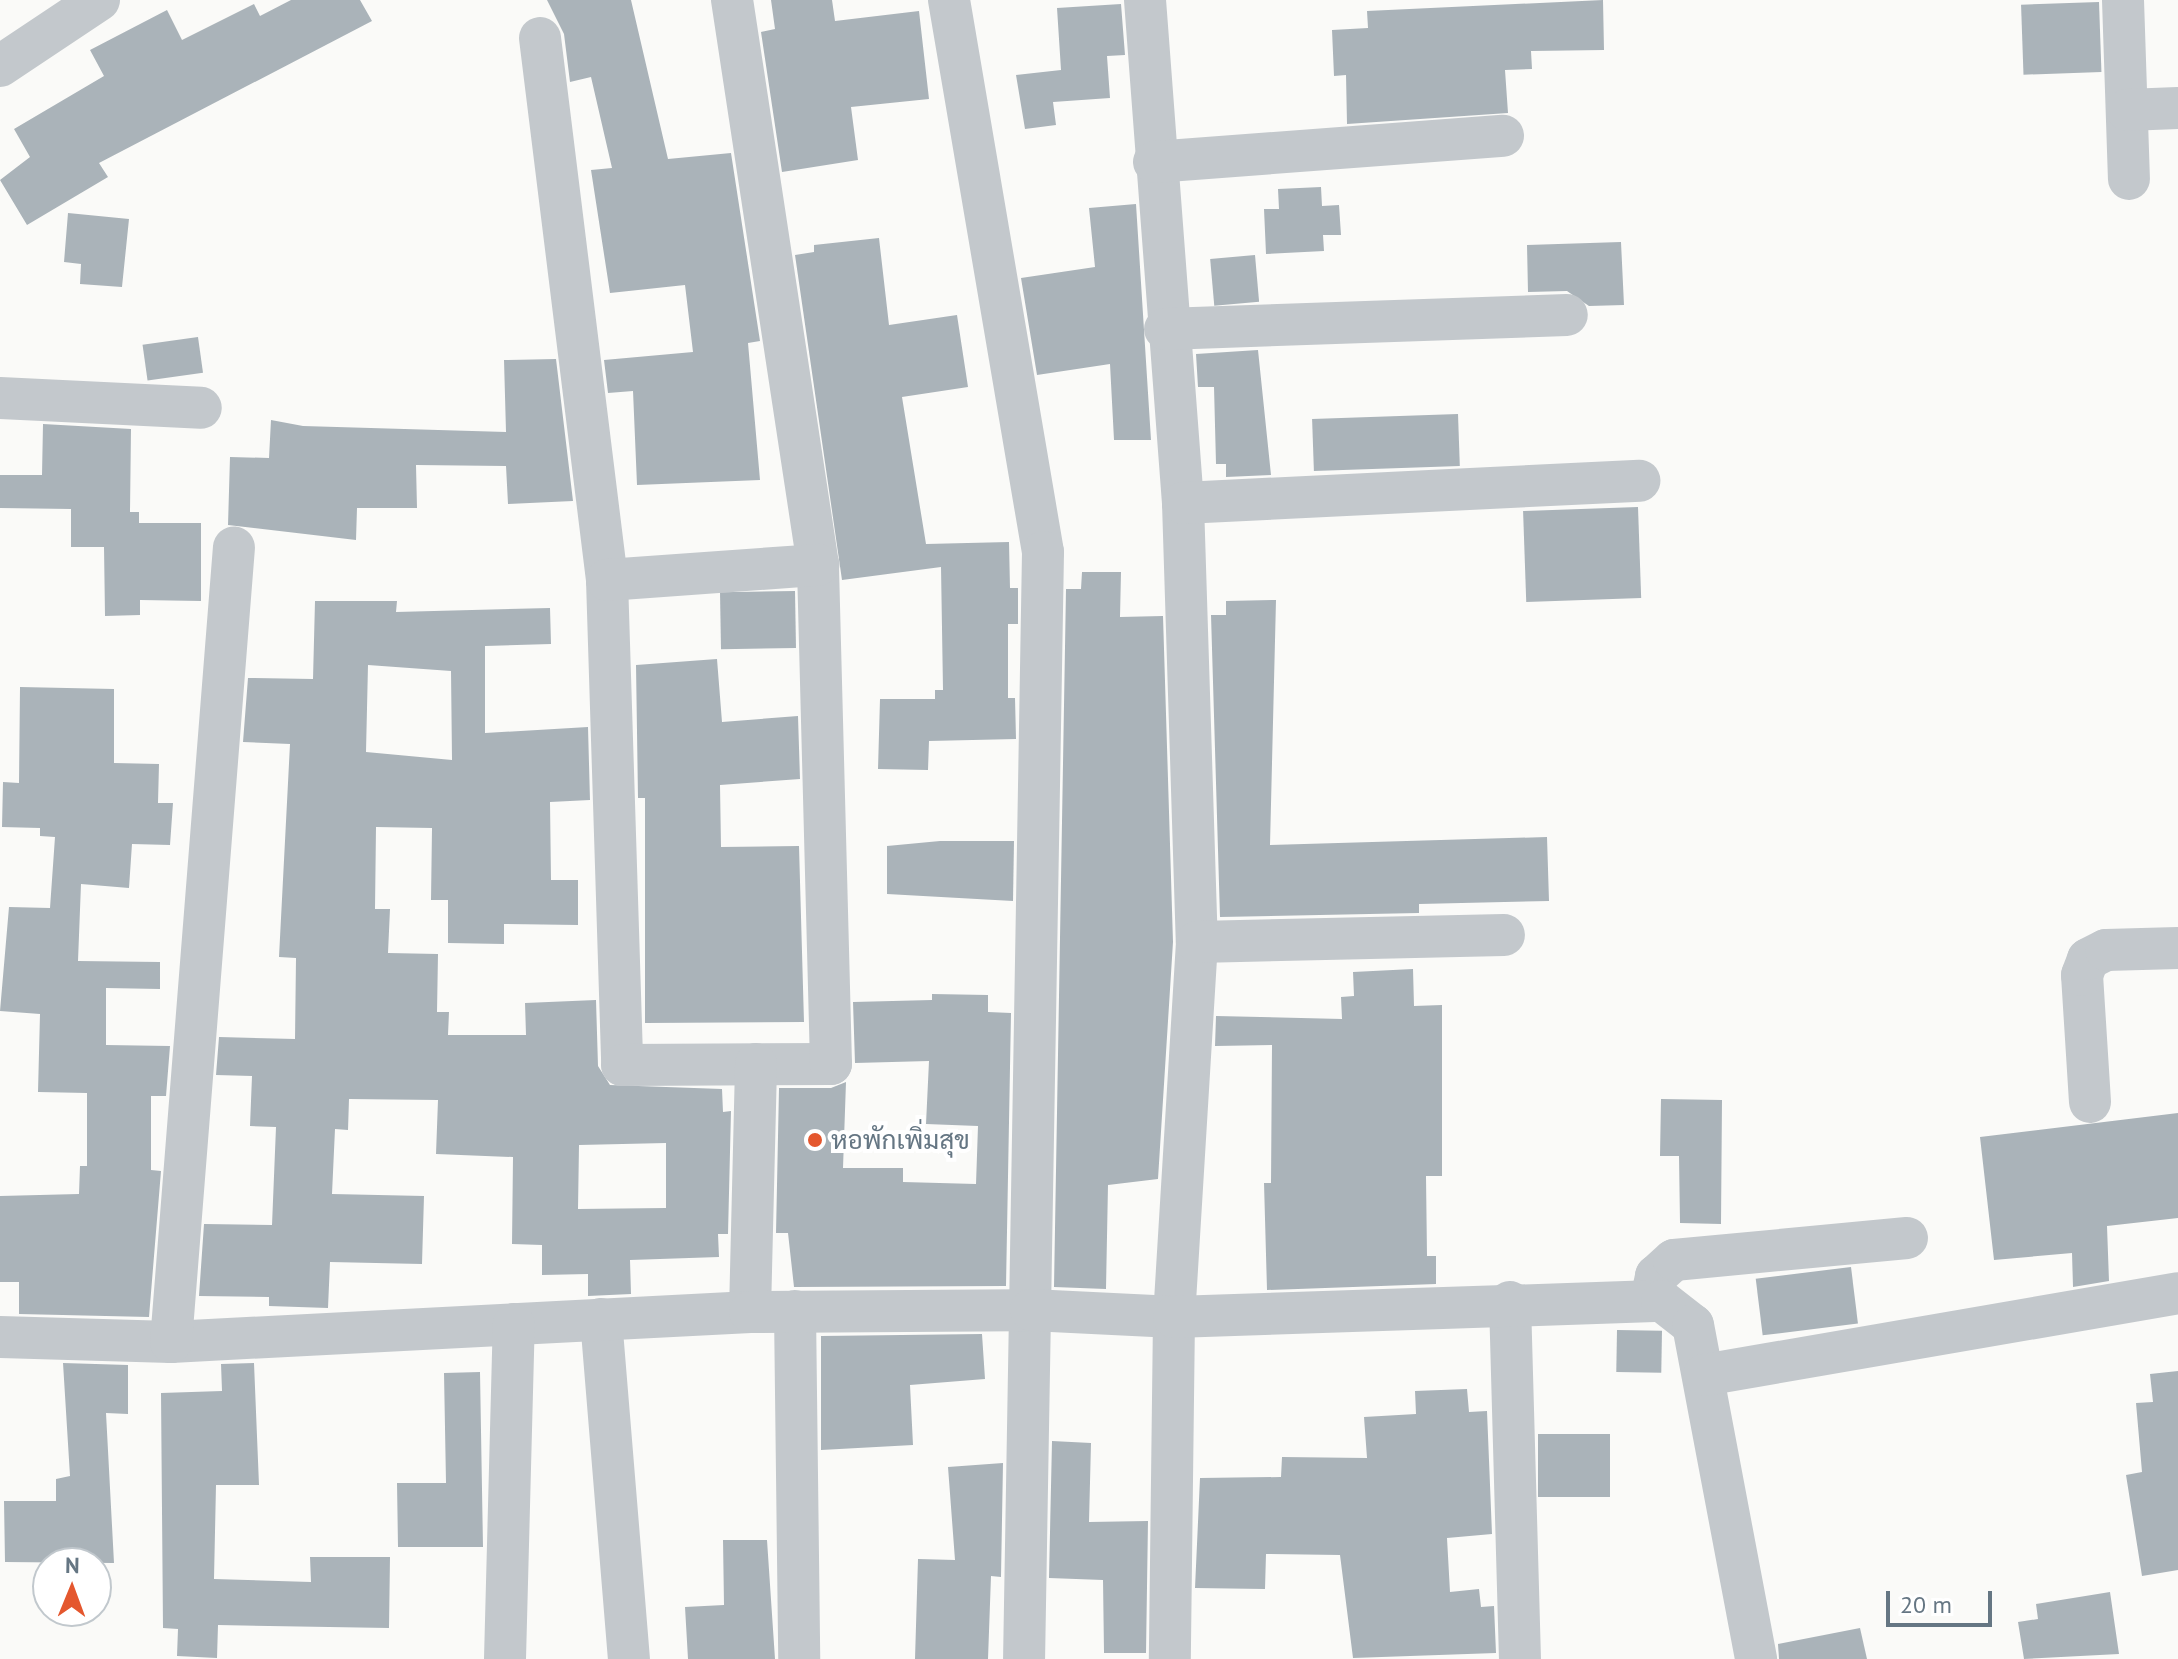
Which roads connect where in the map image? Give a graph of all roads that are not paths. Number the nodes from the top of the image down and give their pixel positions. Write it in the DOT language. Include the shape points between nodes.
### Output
graph roads {
  1 [pos="732,0"];
  2 [pos="949,0"];
  3 [pos="1150,0"];
  4 [pos="2123,0"];
  5 [pos="96,1"];
  6 [pos="540,38"];
  7 [pos="0,66"];
  8 [pos="2178,108"];
  9 [pos="2127,110"];
  10 [pos="1503,136"];
  11 [pos="1154,162"];
  12 [pos="2129,179"];
  13 [pos="1567,315"];
  14 [pos="1165,329"];
  15 [pos="0,398"];
  16 [pos="201,408"];
  17 [pos="1639,481"];
  18 [pos="1183,503"];
  19 [pos="234,547"];
  20 [pos="818,565"];
  21 [pos="607,580"];
  22 [pos="1504,935"];
  23 [pos="1197,942"];
  24 [pos="2178,948"];
  25 [pos="756,1064"];
  26 [pos="2090,1102"];
  27 [pos="1907,1238"];
  28 [pos="2178,1293"];
  29 [pos="1651,1300"];
  30 [pos="1510,1302"];
  31 [pos="1031,1310"];
  32 [pos="795,1311"];
  33 [pos="750,1312"];
  34 [pos="1174,1317"];
  35 [pos="601,1319"];
  36 [pos="514,1324"];
  37 [pos="0,1337"];
  38 [pos="171,1342"];
  39 [pos="1704,1375"];
  40 [pos="505,1659"];
  41 [pos="629,1659"];
  42 [pos="799,1659"];
  43 [pos="1024,1659"];
  44 [pos="1170,1659"];
  45 [pos="1520,1659"];
  46 [pos="1756,1659"];
  1 -- 20 [label="street"];
  2 -- 31 [label="street" via="1043,552"];
  3 -- 11 [label="street"];
  4 -- 9 [label="street"];
  5 -- 7 [label="street"];
  6 -- 21 [label="street"];
  8 -- 9 [label="street"];
  9 -- 12 [label="street"];
  10 -- 11 [label="street"];
  11 -- 14 [label="street"];
  13 -- 14 [label="street"];
  14 -- 18 [label="street"];
  15 -- 16 [label="street"];
  17 -- 18 [label="street"];
  18 -- 23 [label="street"];
  19 -- 38 [label="street"];
  20 -- 21 [label="street"];
  20 -- 25 [label="street" via="831,1064"];
  21 -- 25 [label="street" via="622,1065"];
  22 -- 23 [label="street"];
  23 -- 34 [label="street"];
  24 -- 26 [label="street" via="2106,950 2088,959 2082,975"];
  25 -- 33 [label="street"];
  27 -- 29 [label="street" via="1674,1260 1656,1276"];
  28 -- 39 [label="street"];
  29 -- 30 [label="street"];
  29 -- 39 [label="street" via="1672,1304 1693,1325"];
  30 -- 34 [label="street"];
  30 -- 45 [label="street"];
  31 -- 32 [label="street"];
  31 -- 34 [label="street"];
  31 -- 43 [label="street"];
  32 -- 33 [label="street"];
  32 -- 42 [label="street"];
  33 -- 35 [label="street"];
  34 -- 44 [label="street"];
  35 -- 36 [label="street"];
  35 -- 41 [label="street"];
  36 -- 38 [label="street"];
  36 -- 40 [label="street"];
  37 -- 38 [label="street"];
  39 -- 46 [label="street"];
}
